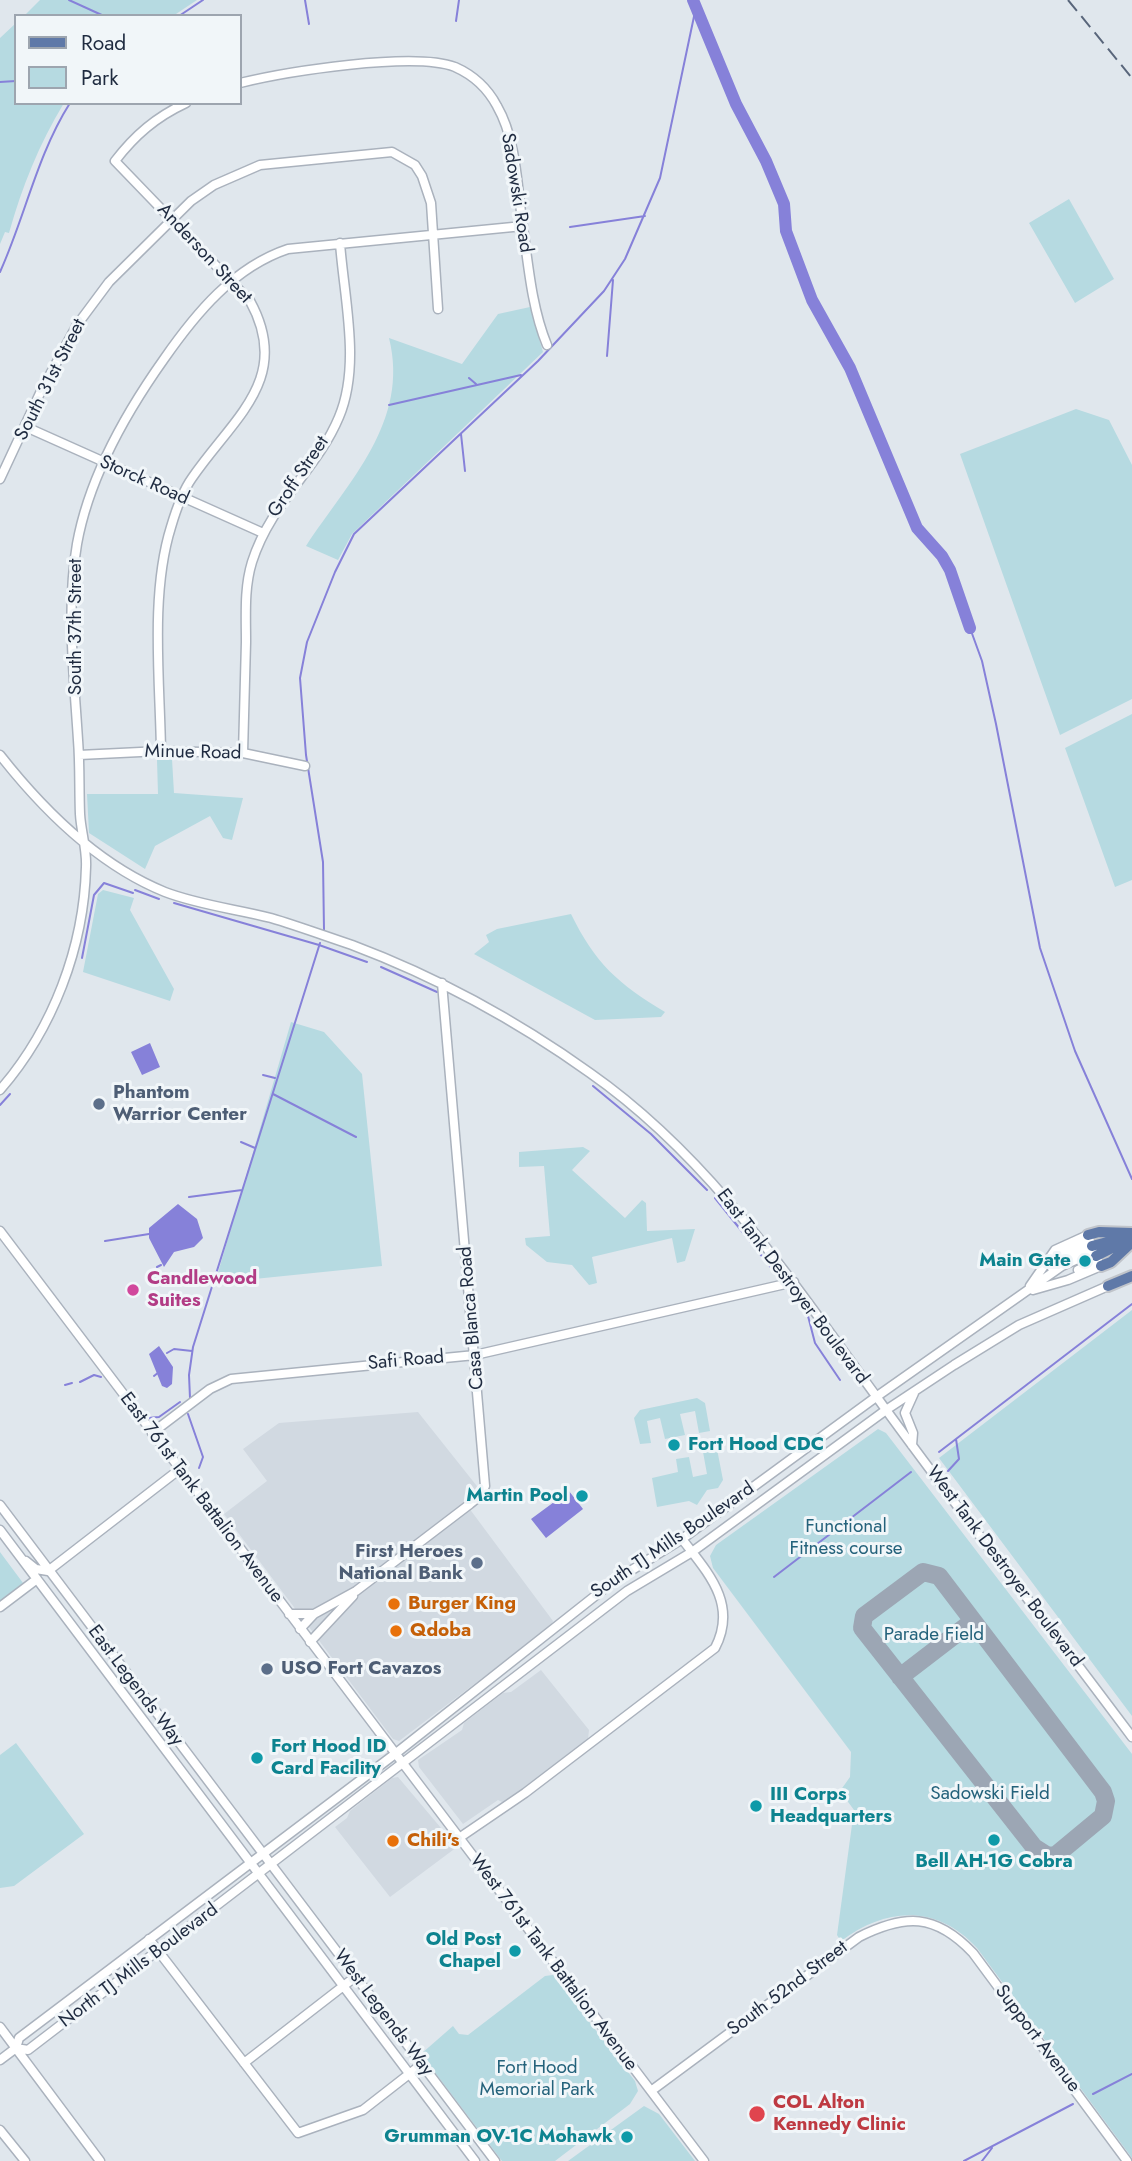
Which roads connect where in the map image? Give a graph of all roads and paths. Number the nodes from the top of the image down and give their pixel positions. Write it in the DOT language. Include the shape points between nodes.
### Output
graph roads {
  1 [pos="242,83"];
  2 [pos="182,105"];
  3 [pos="172,218"];
  4 [pos="523,226"];
  5 [pos="434,233"];
  6 [pos="340,243"];
  7 [pos="232,279"];
  8 [pos="438,309"];
  9 [pos="547,345"];
  10 [pos="26,427"];
  11 [pos="103,462"];
  12 [pos="0,479"];
  13 [pos="182,497"];
  14 [pos="263,533"];
  15 [pos="161,751"];
  16 [pos="243,753"];
  17 [pos="0,755"];
  18 [pos="79,755"];
  19 [pos="305,766"];
  20 [pos="84,843"];
  21 [pos="442,983"];
  22 [pos="0,1090"];
  23 [pos="0,1231"];
  24 [pos="1132,1237"];
  25 [pos="1094,1251"];
  26 [pos="1132,1276"];
  27 [pos="794,1282"];
  28 [pos="1108,1286"];
  29 [pos="1027,1292"];
  30 [pos="475,1355"];
  31 [pos="915,1390"];
  32 [pos="876,1397"];
  33 [pos="886,1410"];
  34 [pos="152,1433"];
  35 [pos="912,1445"];
  36 [pos="180,1469"];
  37 [pos="0,1505"];
  38 [pos="0,1530"];
  39 [pos="682,1539"];
  40 [pos="692,1552"];
  41 [pos="19,1556"];
  42 [pos="48,1571"];
  43 [pos="37,1579"];
  44 [pos="63,1590"];
  45 [pos="356,1591"];
  46 [pos="0,1607"];
  47 [pos="289,1614"];
  48 [pos="314,1614"];
  49 [pos="300,1629"];
  50 [pos="310,1642"];
  51 [pos="1132,1737"];
  52 [pos="394,1754"];
  53 [pos="402,1765"];
  54 [pos="459,1838"];
  55 [pos="263,1854"];
  56 [pos="251,1863"];
  57 [pos="272,1866"];
  58 [pos="260,1875"];
  59 [pos="937,1926"];
  60 [pos="149,1939"];
  61 [pos="158,1952"];
  62 [pos="355,1977"];
  63 [pos="343,1986"];
  64 [pos="0,2026"];
  65 [pos="16,2048"];
  66 [pos="0,2060"];
  67 [pos="244,2063"];
  68 [pos="422,2064"];
  69 [pos="409,2073"];
  70 [pos="651,2091"];
  71 [pos="0,2130"];
  72 [pos="25,2161"];
  73 [pos="100,2161"];
  74 [pos="475,2161"];
  75 [pos="495,2161"];
  76 [pos="704,2161"];
  77 [pos="1127,2161"];
  1 -- 4 [label="street, Sadowski Road" via="412,60 465,72 490,94 505,123"];
  2 -- 3 [label="street, Anderson Street" via="153,120 115,162"];
  3 -- 5 [label="street, South 31st Street" via="214,185 260,165 392,152 415,165 422,176"];
  3 -- 7 [label="street, Anderson Street"];
  3 -- 10 [label="street, South 31st Street" via="94,301 41,391"];
  4 -- 5 [label="street, South 37th Street"];
  4 -- 9 [label="street, Sadowski Road" via="532,292"];
  5 -- 6 [label="street, South 37th Street"];
  5 -- 8 [label="street, South 31st Street"];
  6 -- 7 [label="street, South 37th Street" via="288,248 266,256"];
  6 -- 14 [label="street, Groff Street" via="349,349 347,395 326,440"];
  7 -- 11 [label="street, South 37th Street" via="161,363"];
  7 -- 13 [label="street, Anderson Street" via="262,323 264,371 254,399"];
  10 -- 11 [label="street, Storck Road"];
  10 -- 12 [label="street, South 31st Street"];
  11 -- 13 [label="street, Storck Road"];
  11 -- 18 [label="street, South 37th Street" via="80,529 74,566"];
  13 -- 14 [label="street, Storck Road"];
  13 -- 15 [label="street, Anderson Street" via="170,529 160,591"];
  14 -- 16 [label="street, Groff Street" via="246,594"];
  15 -- 16 [label="street, Minue Road"];
  15 -- 18 [label="street, Minue Road"];
  16 -- 19 [label="street, Minue Road"];
  17 -- 20 [label="street, East Tank Destroyer Boulevard" via="28,790"];
  18 -- 20 [label="street, South 37th Street"];
  20 -- 21 [label="street, East Tank Destroyer Boulevard" via="122,870 168,893 270,918"];
  20 -- 22 [label="street, South 37th Street" via="84,895 68,971 38,1035"];
  21 -- 27 [label="street, East Tank Destroyer Boulevard" via="531,1032 648,1119 723,1194"];
  21 -- 30 [label="street, Casa Blanca Road"];
  23 -- 34 [label="street, East 761st Tank Battalion Avenue"];
  24 -- 25 [label="main road"];
  24 -- 25 [label="main road" via="1100,1232"];
  24 -- 25 [label="main road" via="1111,1262"];
  25 -- 29 [label="street, South TJ Mills Boulevard" via="1062,1266"];
  25 -- 29 [label="street" via="1068,1280"];
  25 -- 29 [label="street" via="1055,1250"];
  26 -- 28 [label="main road, South TJ Mills Boulevard"];
  27 -- 30 [label="street, Safi Road"];
  27 -- 32 [label="street, East Tank Destroyer Boulevard"];
  28 -- 31 [label="street, South TJ Mills Boulevard" via="1018,1325"];
  29 -- 32 [label="street, South TJ Mills Boulevard"];
  30 -- 34 [label="street, Safi Road" via="231,1378"];
  30 -- 45 [label="street, Casa Blanca Road" via="486,1472 483,1491"];
  31 -- 33 [label="street, South TJ Mills Boulevard"];
  31 -- 35 [label="street" via="905,1413 913,1433"];
  32 -- 33 [label="street, West Tank Destroyer Boulevard"];
  32 -- 39 [label="street, South TJ Mills Boulevard"];
  33 -- 35 [label="street, West Tank Destroyer Boulevard"];
  33 -- 40 [label="street, South TJ Mills Boulevard"];
  34 -- 36 [label="street, East 761st Tank Battalion Avenue"];
  35 -- 51 [label="street, West Tank Destroyer Boulevard"];
  36 -- 42 [label="street"];
  36 -- 47 [label="street, East 761st Tank Battalion Avenue"];
  37 -- 42 [label="street, East Legends Way"];
  38 -- 41 [label="street, East Legends Way"];
  39 -- 40 [label="street"];
  39 -- 52 [label="street, South TJ Mills Boulevard" via="614,1581"];
  40 -- 53 [label="street, South TJ Mills Boulevard" via="593,1615"];
  40 -- 54 [label="street" via="722,1597 725,1618 720,1639 706,1656"];
  41 -- 42 [label="street" via="36,1569"];
  41 -- 43 [label="street, East Legends Way"];
  42 -- 44 [label="street, East Legends Way"];
  43 -- 44 [label="street" via="46,1579"];
  43 -- 46 [label="street"];
  43 -- 56 [label="street, East Legends Way"];
  44 -- 55 [label="street, East Legends Way"];
  45 -- 48 [label="street, Casa Blanca Road"];
  45 -- 50 [label="street, Casa Blanca Road"];
  47 -- 48 [label="street, Casa Blanca Road"];
  47 -- 49 [label="street, East 761st Tank Battalion Avenue"];
  48 -- 49 [label="street, Casa Blanca Road"];
  49 -- 50 [label="street, East 761st Tank Battalion Avenue"];
  50 -- 52 [label="street, East 761st Tank Battalion Avenue"];
  52 -- 53 [label="street, East 761st Tank Battalion Avenue"];
  52 -- 55 [label="street, South TJ Mills Boulevard"];
  53 -- 54 [label="street, West 761st Tank Battalion Avenue"];
  53 -- 57 [label="street, South TJ Mills Boulevard"];
  54 -- 70 [label="street, West 761st Tank Battalion Avenue"];
  55 -- 56 [label="street, South TJ Mills Boulevard"];
  55 -- 57 [label="street, East Legends Way"];
  56 -- 58 [label="street, East Legends Way"];
  56 -- 60 [label="street, North TJ Mills Boulevard"];
  57 -- 58 [label="street, South TJ Mills Boulevard"];
  57 -- 62 [label="street, West Legends Way"];
  58 -- 61 [label="street, North TJ Mills Boulevard"];
  58 -- 63 [label="street, West Legends Way"];
  59 -- 70 [label="street, South 52nd Street" via="904,1920 859,1937"];
  59 -- 77 [label="street, Support Avenue" via="973,1953"];
  60 -- 61 [label="street"];
  60 -- 65 [label="street, North TJ Mills Boulevard" via="19,2038"];
  61 -- 65 [label="street, North TJ Mills Boulevard" via="28,2050"];
  61 -- 67 [label="street"];
  62 -- 63 [label="street"];
  62 -- 68 [label="street, West Legends Way"];
  63 -- 67 [label="street"];
  63 -- 69 [label="street, West Legends Way"];
  64 -- 65 [label="street"];
  65 -- 66 [label="street, North TJ Mills Boulevard"];
  65 -- 73 [label="street"];
  67 -- 69 [label="street" via="298,2133 363,2110"];
  68 -- 69 [label="street"];
  68 -- 75 [label="street, West Legends Way"];
  69 -- 74 [label="street, West Legends Way"];
  70 -- 76 [label="street, West 761st Tank Battalion Avenue"];
  71 -- 72 [label="street"];
}
